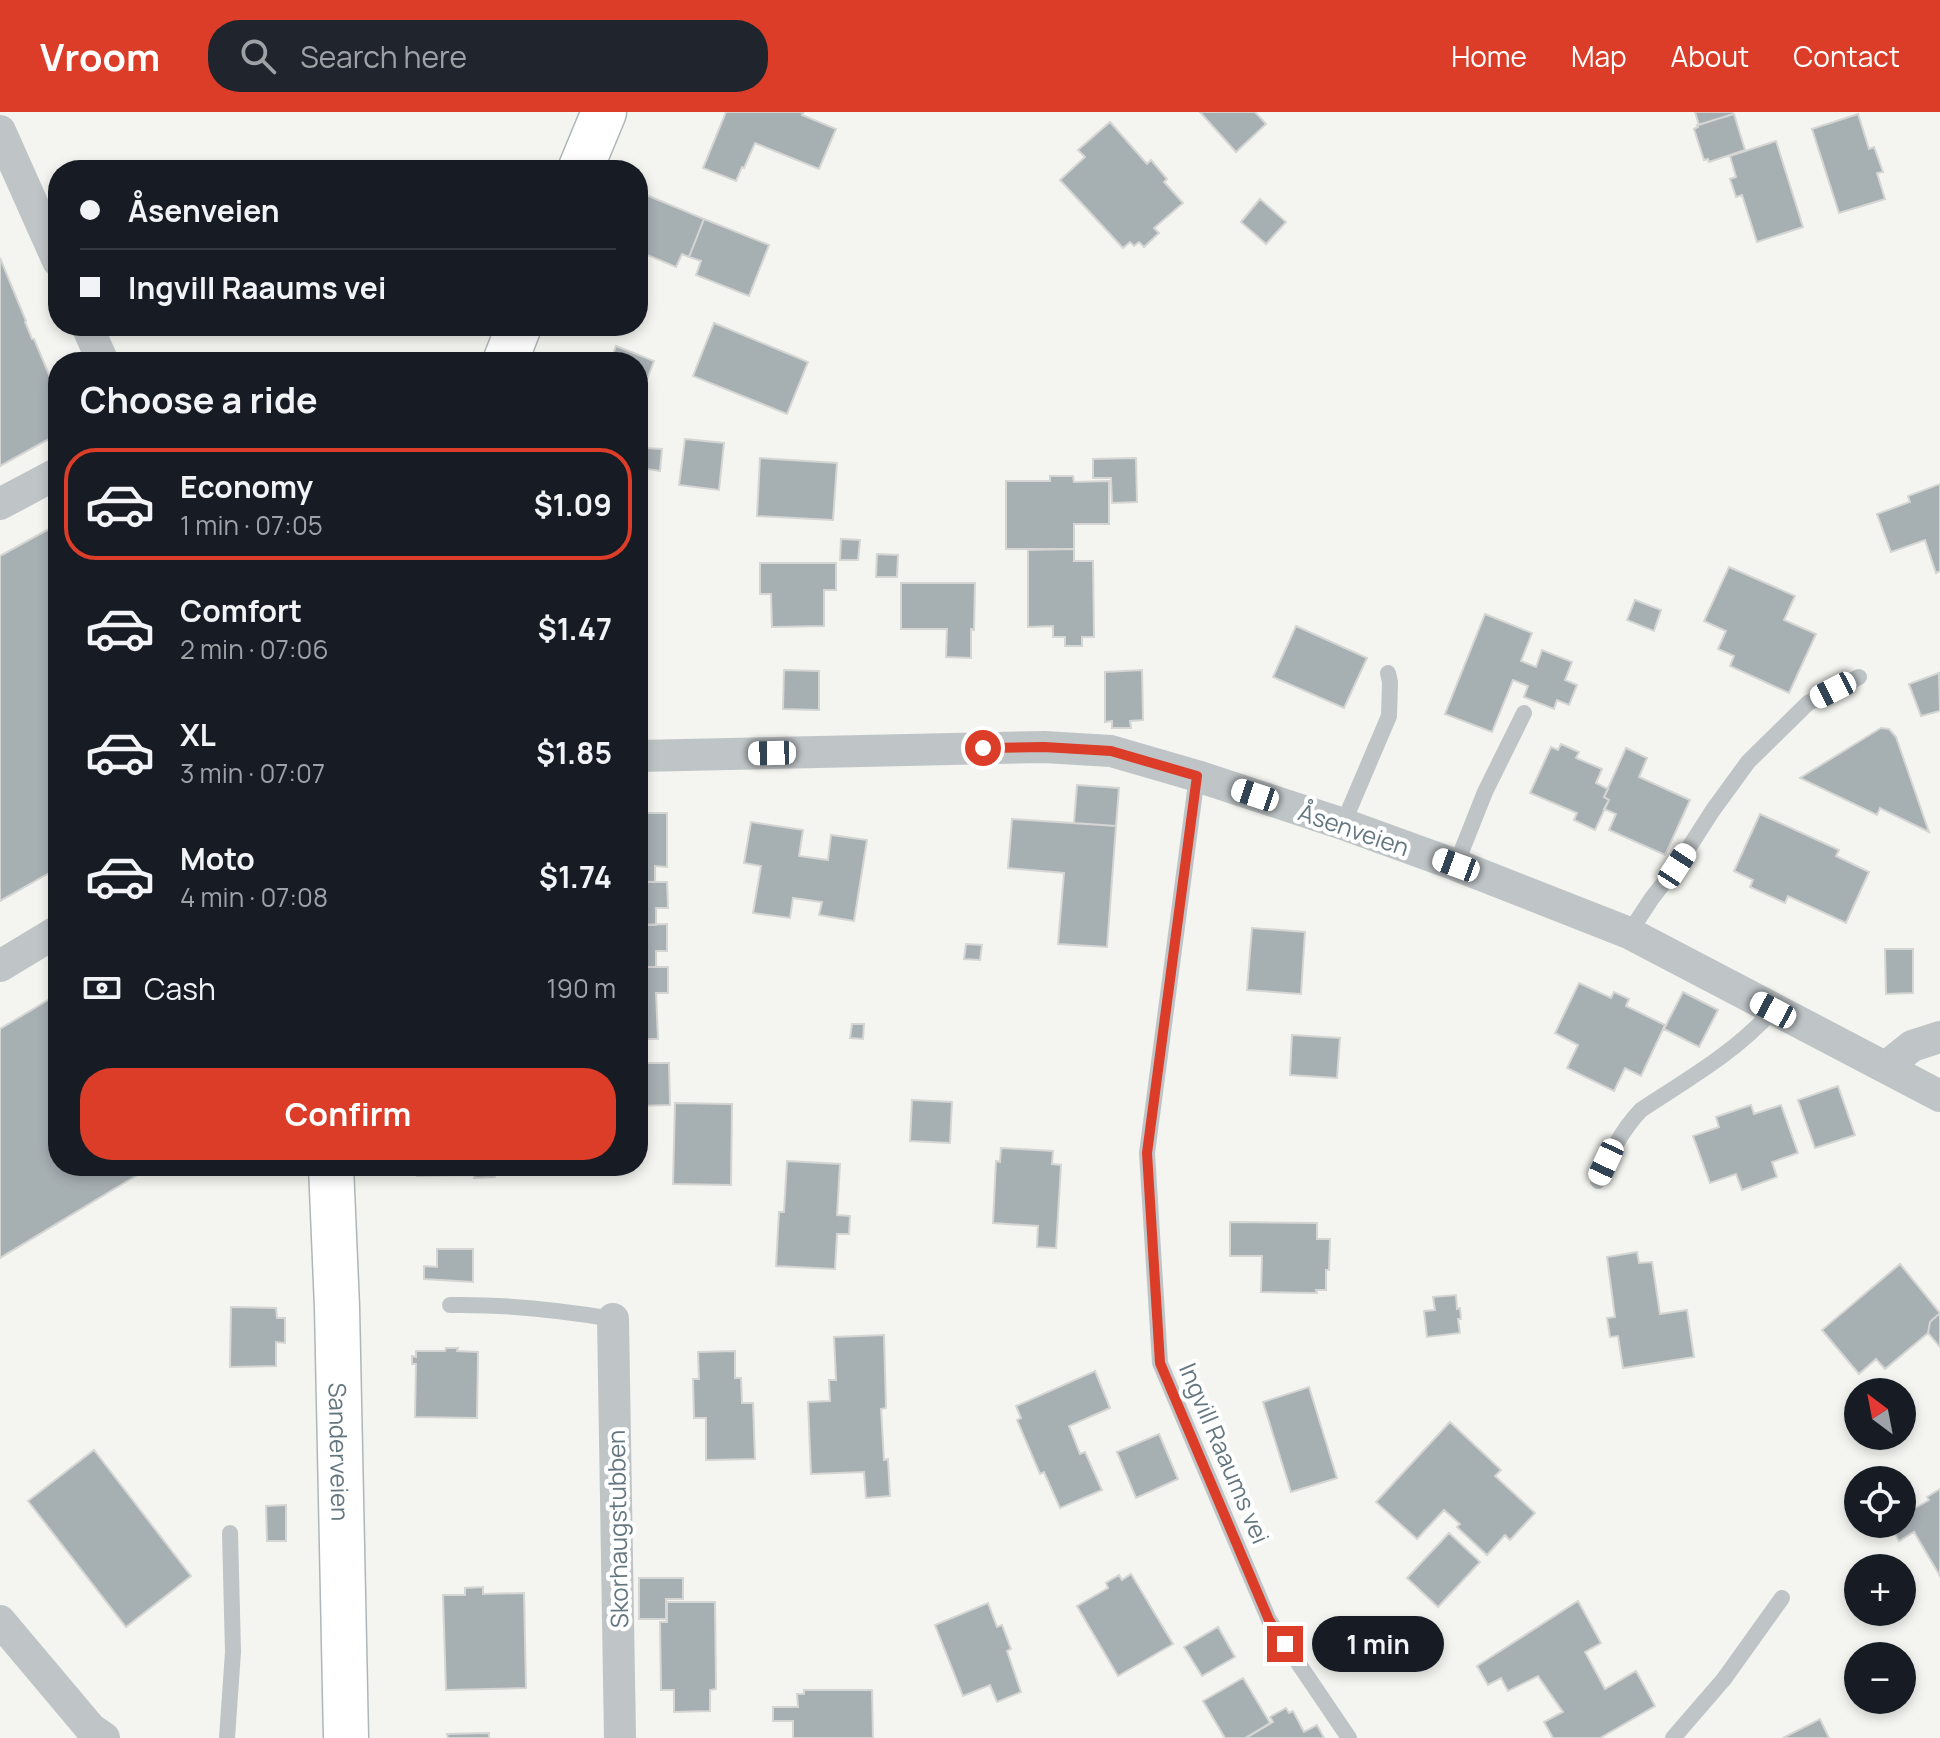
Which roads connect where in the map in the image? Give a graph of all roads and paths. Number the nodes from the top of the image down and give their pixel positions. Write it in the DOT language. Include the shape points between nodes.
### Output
graph roads {
  1 [pos="604,112"];
  2 [pos="0,131"];
  3 [pos="584,160"];
  4 [pos="48,239"];
  5 [pos="48,478"];
  6 [pos="0,504"];
  7 [pos="1388,673"];
  8 [pos="1859,677"];
  9 [pos="1524,713"];
  10 [pos="648,756"];
  11 [pos="1197,776"];
  12 [pos="1343,824"];
  13 [pos="1456,865"];
  14 [pos="1629,933"];
  15 [pos="48,937"];
  16 [pos="0,966"];
  17 [pos="1773,1010"];
  18 [pos="1940,1037"];
  19 [pos="1886,1067"];
  20 [pos="1940,1096"];
  21 [pos="331,1176"];
  22 [pos="1598,1181"];
  23 [pos="450,1305"];
  24 [pos="613,1319"];
  25 [pos="230,1533"];
  26 [pos="1782,1598"];
  27 [pos="0,1621"];
  28 [pos="92,1735"];
  29 [pos="227,1738"];
  30 [pos="346,1738"];
  31 [pos="620,1738"];
  32 [pos="1349,1738"];
  33 [pos="1673,1738"];
  1 -- 3 [label="main road"];
  2 -- 4 [label="street"];
  5 -- 6 [label="street"];
  7 -- 12 [label="lane" via="1389,716"];
  8 -- 14 [label="lane" via="1808,703 1748,762"];
  9 -- 13 [label="lane"];
  10 -- 11 [label="street, Åsenveien" via="1044,747 1111,751"];
  11 -- 12 [label="street, Åsenveien"];
  11 -- 32 [label="lane, Ingvill Raaums vei" via="1147,1153 1160,1363 1269,1620"];
  12 -- 13 [label="street, Åsenveien"];
  13 -- 14 [label="street, Åsenveien"];
  14 -- 17 [label="street, Åsenveien"];
  15 -- 16 [label="street"];
  17 -- 19 [label="street, Åsenveien"];
  17 -- 22 [label="lane" via="1724,1056 1641,1110 1615,1144"];
  18 -- 19 [label="street" via="1912,1046"];
  19 -- 20 [label="street, Åsenveien"];
  21 -- 30 [label="main road, Sanderveien"];
  23 -- 24 [label="lane" via="530,1307"];
  24 -- 31 [label="street, Skorhaugstubben"];
  25 -- 29 [label="lane" via="233,1652"];
  26 -- 33 [label="lane"];
  27 -- 28 [label="street"];
}
